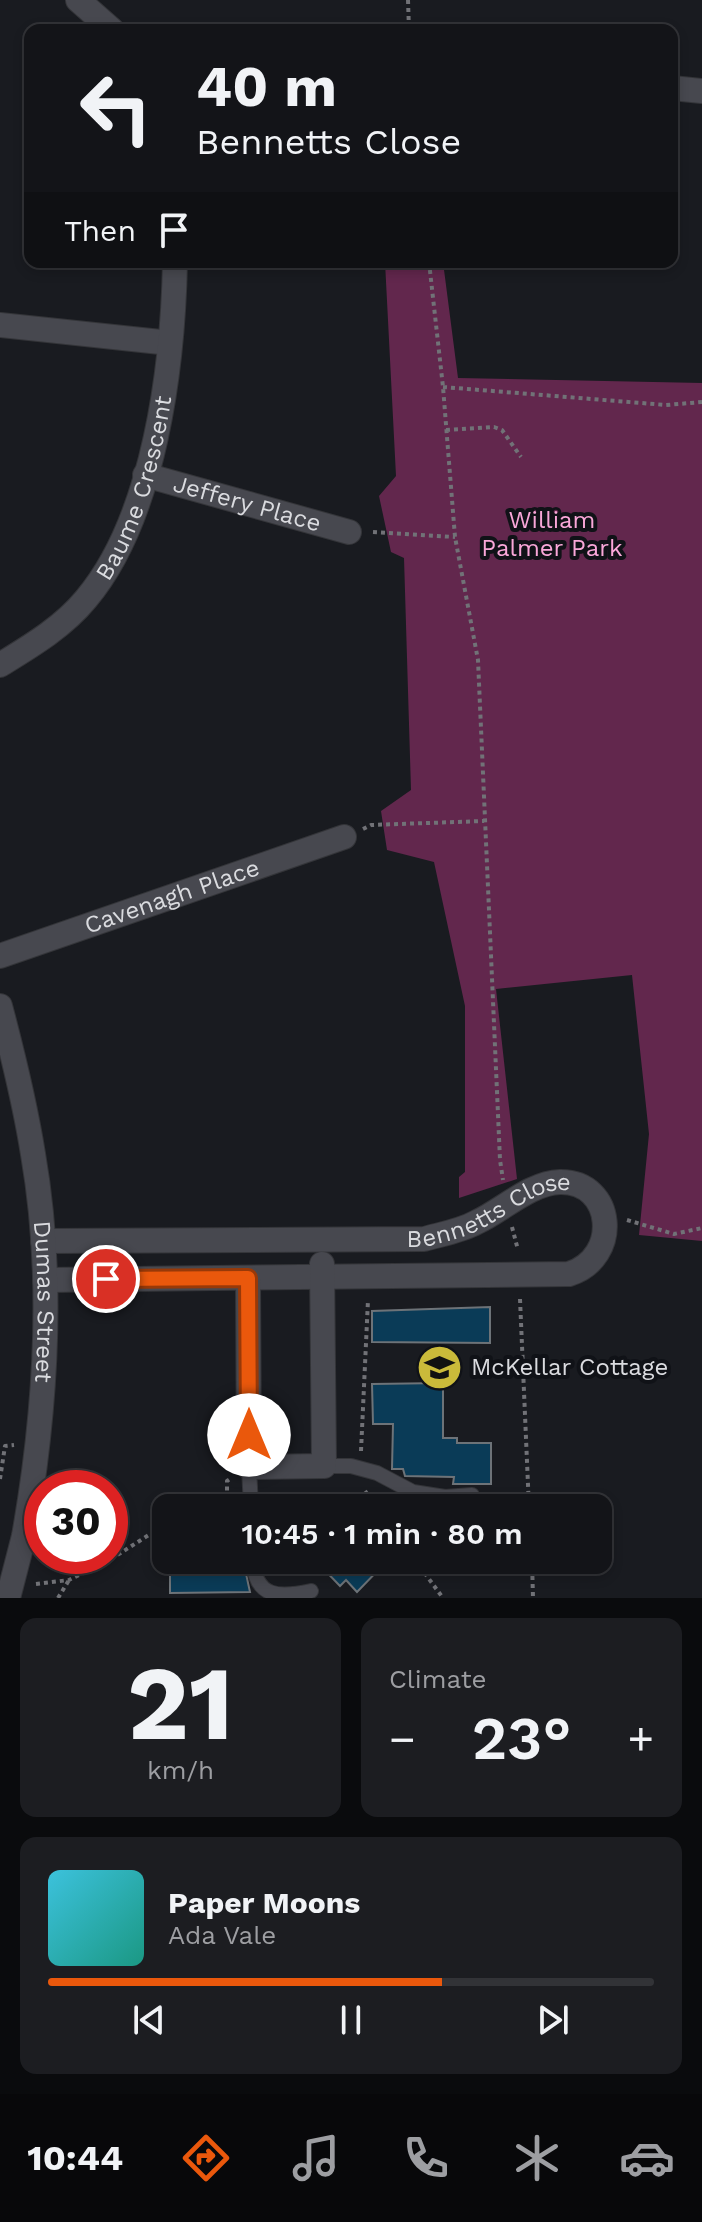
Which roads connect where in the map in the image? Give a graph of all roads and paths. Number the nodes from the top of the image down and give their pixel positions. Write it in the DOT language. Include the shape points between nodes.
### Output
graph roads {
  1 [pos="78,0"];
  2 [pos="408,0"];
  3 [pos="105,24"];
  4 [pos="409,24"];
  5 [pos="678,89"];
  6 [pos="702,91"];
  7 [pos="175,268"];
  8 [pos="430,268"];
  9 [pos="0,325"];
  10 [pos="170,343"];
  11 [pos="443,387"];
  12 [pos="702,402"];
  13 [pos="446,430"];
  14 [pos="521,457"];
  15 [pos="145,475"];
  16 [pos="349,532"];
  17 [pos="455,537"];
  18 [pos="0,665"];
  19 [pos="484,821"];
  20 [pos="344,837"];
  21 [pos="0,956"];
  22 [pos="0,1006"];
  23 [pos="8,1073"];
  24 [pos="506,1206"];
  25 [pos="605,1220"];
  26 [pos="702,1228"];
  27 [pos="43,1241"];
  28 [pos="322,1241"];
  29 [pos="519,1275"];
  30 [pos="323,1277"];
  31 [pos="248,1278"];
  32 [pos="45,1280"];
  33 [pos="16,1434"];
  34 [pos="14,1445"];
  35 [pos="13,1456"];
  36 [pos="324,1466"];
  37 [pos="249,1467"];
  38 [pos="0,1479"];
  39 [pos="227,1494"];
  40 [pos="250,1494"];
  41 [pos="426,1494"];
  42 [pos="528,1494"];
  43 [pos="152,1533"];
  44 [pos="256,1574"];
  45 [pos="425,1574"];
  46 [pos="532,1574"];
  47 [pos="69,1580"];
  48 [pos="18,1591"];
  49 [pos="311,1591"];
  50 [pos="58,1598"];
  51 [pos="443,1598"];
  52 [pos="533,1598"];
  1 -- 3 [label="street"];
  2 -- 4 [label="path"];
  5 -- 6 [label="street"];
  7 -- 10 [label="street, Baume Crescent"];
  8 -- 11 [label="path"];
  9 -- 10 [label="street"];
  10 -- 15 [label="street, Baume Crescent"];
  11 -- 12 [label="path" via="666,405"];
  11 -- 13 [label="path"];
  13 -- 14 [label="path" via="494,427"];
  13 -- 17 [label="path"];
  15 -- 16 [label="street, Jeffery Place"];
  15 -- 18 [label="street, Baume Crescent" via="122,542 85,601 51,632"];
  16 -- 17 [label="path"];
  17 -- 19 [label="path" via="478,660"];
  19 -- 20 [label="path" via="371,825"];
  19 -- 24 [label="path"];
  20 -- 21 [label="street, Cavenagh Place"];
  22 -- 23 [label="street, Dumas Street"];
  23 -- 27 [label="street, Dumas Street" via="34,1156"];
  24 -- 25 [label="street, Bennetts Close" via="546,1184 569,1183 590,1193"];
  24 -- 28 [label="street, Bennetts Close" via="460,1230 424,1239"];
  24 -- 29 [label="path"];
  25 -- 26 [label="path" via="633,1220 674,1234"];
  25 -- 29 [label="street, Bennetts Close" via="604,1242 590,1264 569,1274"];
  27 -- 28 [label="street, Bennetts Close"];
  27 -- 32 [label="street, Dumas Street"];
  28 -- 30 [label="street"];
  29 -- 30 [label="street, Bennetts Close"];
  29 -- 42 [label="path"];
  30 -- 31 [label="street, Bennetts Close"];
  30 -- 36 [label="street"];
  31 -- 32 [label="street, Bennetts Close"];
  31 -- 37 [label="street"];
  32 -- 48 [label="street, Dumas Street, bridge" via="43,1396"];
  33 -- 34 [label="path"];
  34 -- 35 [label="path"];
  34 -- 38 [label="path" via="5,1446"];
  36 -- 37 [label="street"];
  36 -- 41 [label="lane" via="360,1468"];
  37 -- 39 [label="path" via="227,1481"];
  37 -- 40 [label="lane"];
  43 -- 47 [label="path"];
  44 -- 49 [label="lane" via="267,1593 286,1597"];
  45 -- 51 [label="path"];
  46 -- 52 [label="path"];
  47 -- 48 [label="path"];
  47 -- 50 [label="path"];
}
